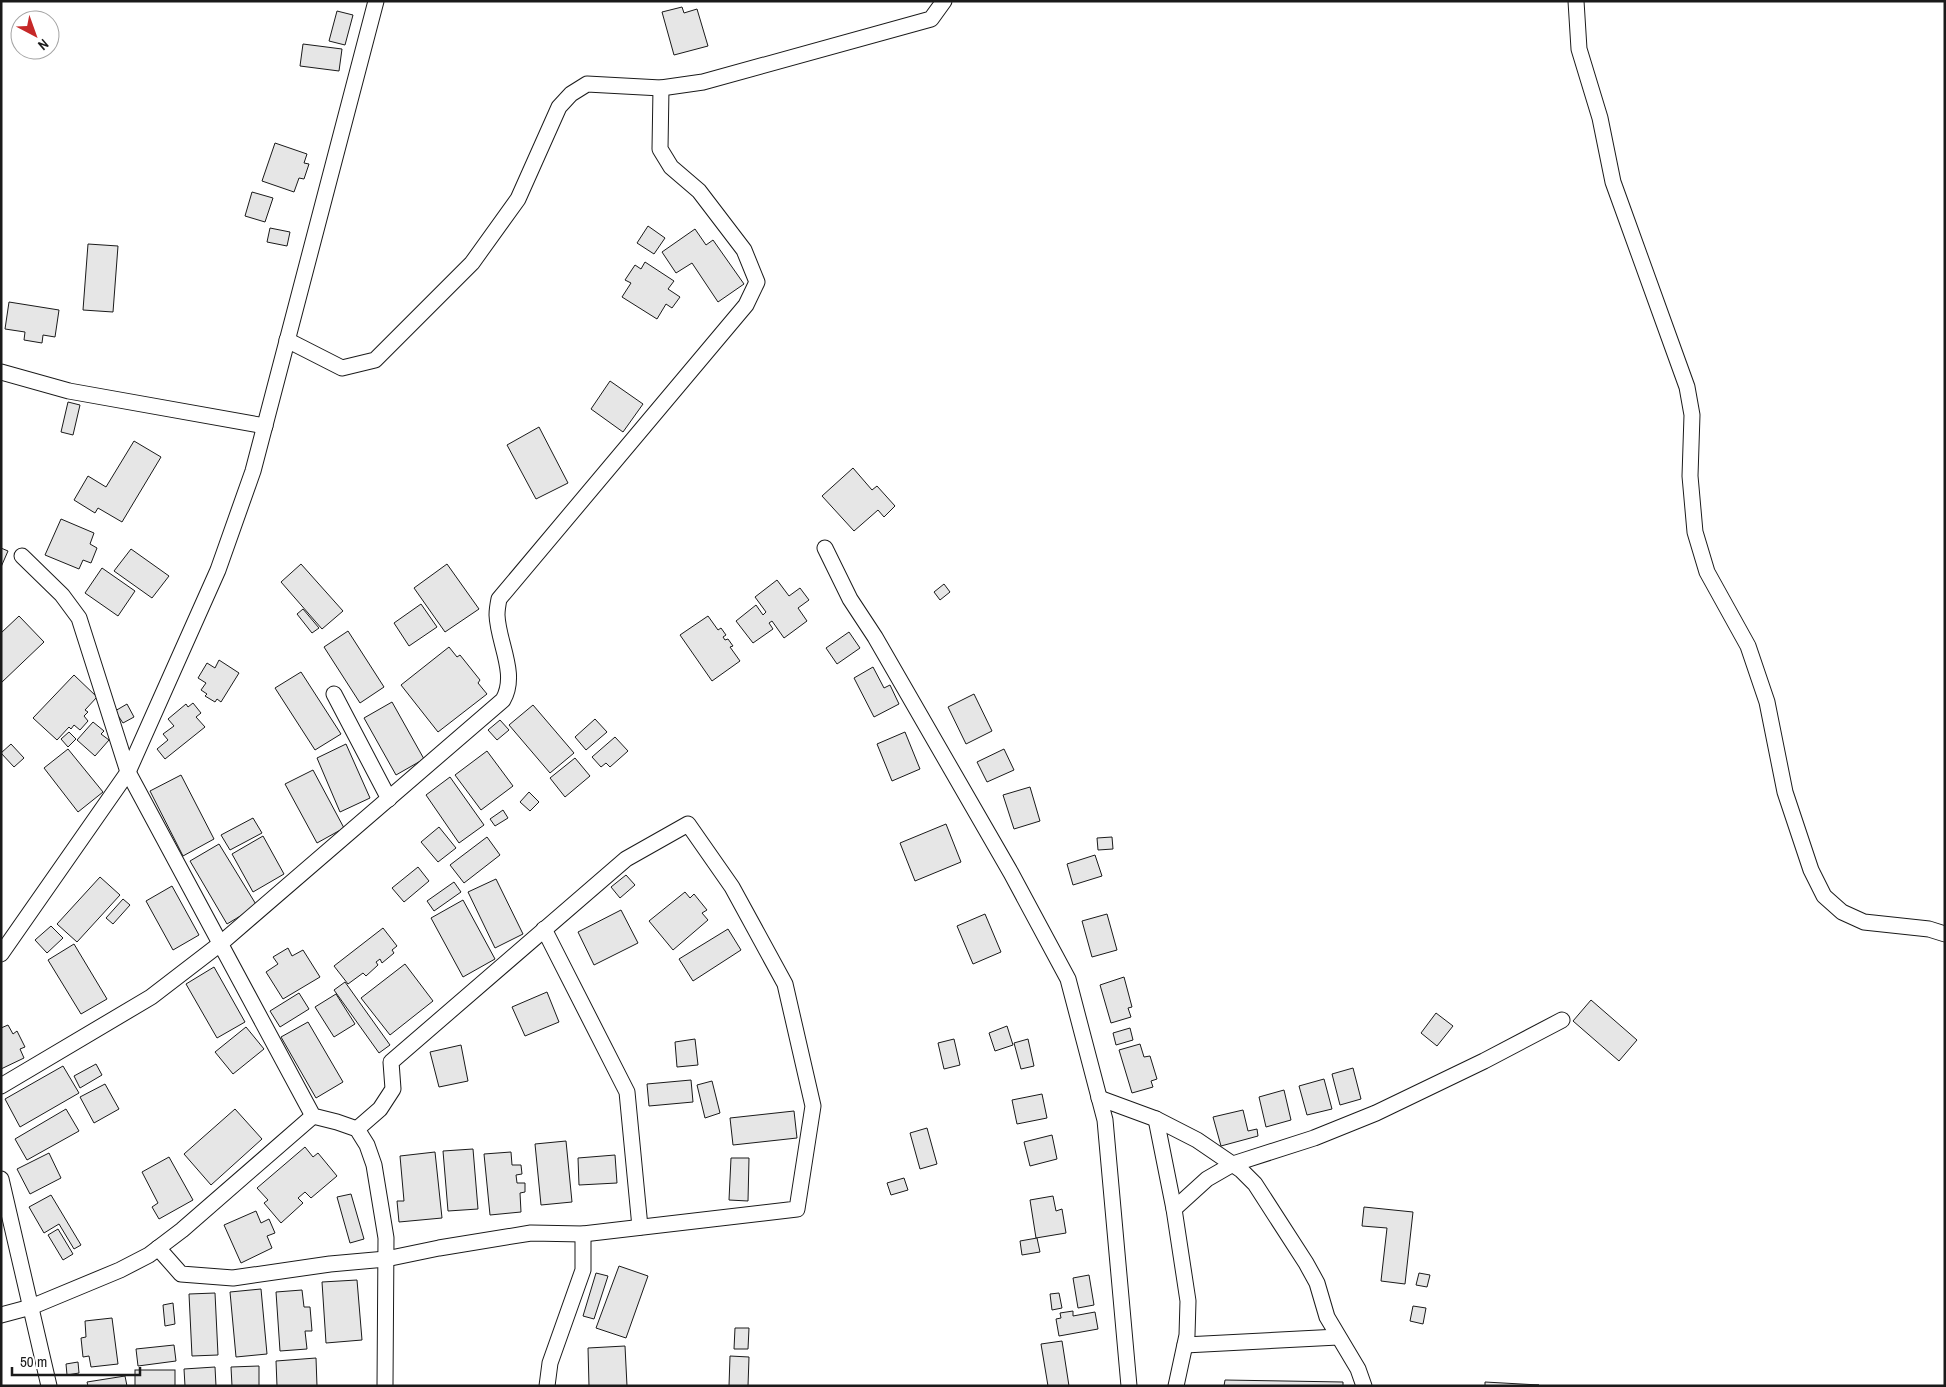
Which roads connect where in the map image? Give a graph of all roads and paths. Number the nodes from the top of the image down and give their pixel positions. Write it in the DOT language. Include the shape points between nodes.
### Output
graph roads {
  1 [pos="376,1"];
  2 [pos="944,1"];
  3 [pos="1576,1"];
  4 [pos="661,88"];
  5 [pos="287,340"];
  6 [pos="1,372"];
  7 [pos="265,426"];
  8 [pos="825,548"];
  9 [pos="22,556"];
  10 [pos="334,694"];
  11 [pos="128,772"];
  12 [pos="389,799"];
  13 [pos="544,929"];
  14 [pos="1945,934"];
  15 [pos="220,944"];
  16 [pos="1,954"];
  17 [pos="1562,1020"];
  18 [pos="1,1086"];
  19 [pos="1099,1098"];
  20 [pos="313,1116"];
  21 [pos="1156,1120"];
  22 [pos="357,1129"];
  23 [pos="1232,1164"];
  24 [pos="1,1180"];
  25 [pos="1174,1209"];
  26 [pos="640,1227"];
  27 [pos="584,1234"];
  28 [pos="158,1248"];
  29 [pos="386,1259"];
  30 [pos="31,1307"];
  31 [pos="1,1315"];
  32 [pos="1338,1337"];
  33 [pos="1185,1345"];
  34 [pos="49,1386"];
  35 [pos="385,1386"];
  36 [pos="547,1386"];
  37 [pos="1129,1386"];
  38 [pos="1176,1386"];
  39 [pos="1364,1386"];
  1 -- 5 [label="street"];
  2 -- 4 [label="street" via="931,19 703,82"];
  3 -- 14 [label="street" via="1579,50 1600,118 1613,182 1687,387 1692,415 1690,476 1695,532 1707,572 1748,646 1767,702 1785,792 1811,870 1824,896 1842,912 1864,922 1929,929"];
  4 -- 5 [label="street" via="587,84 571,94 559,106 518,199 472,263 375,360 342,368"];
  4 -- 12 [label="street" via="660,149 671,167 699,191 744,250 757,282 746,306 499,599 497,616 508,670 508,691 503,700"];
  5 -- 7 [label="street"];
  6 -- 7 [label="street" via="69,391"];
  7 -- 11 [label="street" via="253,471 218,570"];
  8 -- 19 [label="street" via="850,598 875,636 1068,978"];
  9 -- 11 [label="street" via="62,595 79,618"];
  10 -- 12 [label="street"];
  11 -- 15 [label="street"];
  11 -- 16 [label="street"];
  12 -- 15 [label="street"];
  13 -- 22 [label="street" via="391,1062 393,1089 380,1109"];
  13 -- 26 [label="street" via="627,1092"];
  13 -- 26 [label="street" via="626,859 688,824 732,887 785,984 813,1106 797,1208"];
  15 -- 18 [label="street" via="151,997"];
  15 -- 20 [label="street"];
  17 -- 23 [label="street" via="1376,1113 1314,1138"];
  19 -- 21 [label="street"];
  19 -- 37 [label="street" via="1105,1120"];
  20 -- 22 [label="street"];
  20 -- 28 [label="street"];
  21 -- 23 [label="street" via="1197,1140"];
  21 -- 25 [label="street"];
  22 -- 29 [label="street" via="374,1165 386,1238"];
  23 -- 25 [label="street" via="1207,1179"];
  23 -- 32 [label="street" via="1255,1184 1306,1263"];
  24 -- 30 [label="street"];
  25 -- 33 [label="street" via="1188,1301"];
  26 -- 27 [label="street"];
  27 -- 29 [label="street" via="531,1233"];
  27 -- 36 [label="street" via="583,1270 550,1363"];
  28 -- 29 [label="street" via="181,1274 233,1278"];
  28 -- 30 [label="street" via="120,1270"];
  29 -- 35 [label="street"];
  30 -- 31 [label="street"];
  30 -- 34 [label="street"];
  32 -- 33 [label="street"];
  32 -- 39 [label="street" via="1358,1369"];
  33 -- 38 [label="street"];
}
